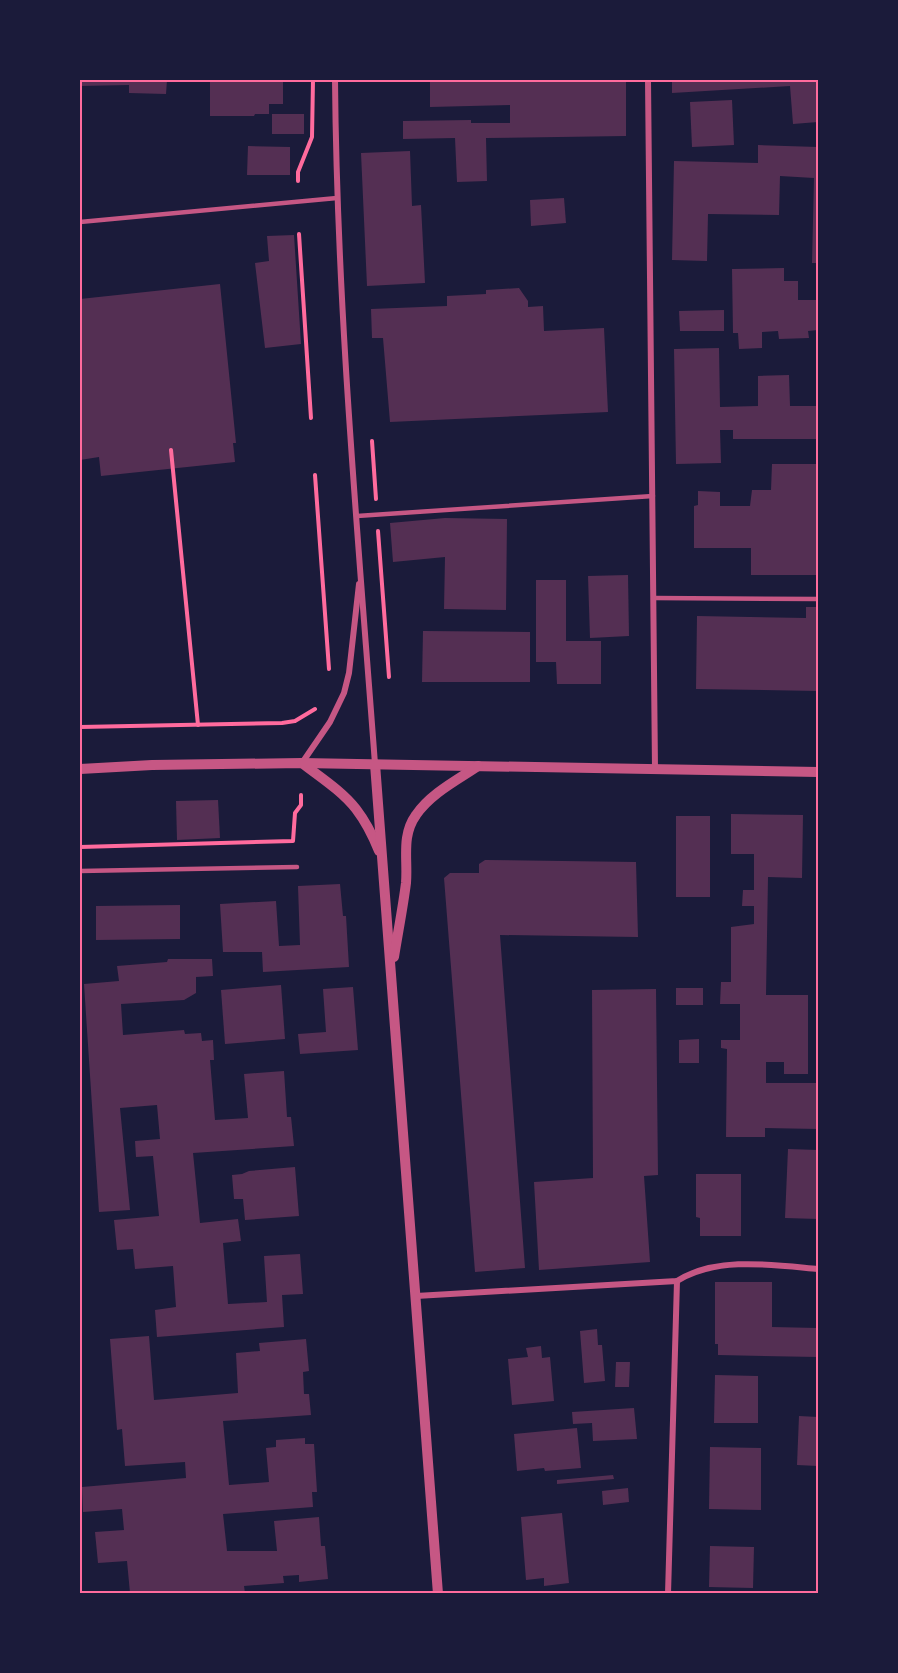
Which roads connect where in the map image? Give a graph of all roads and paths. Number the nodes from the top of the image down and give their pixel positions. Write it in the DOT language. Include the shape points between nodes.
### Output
graph roads {
  1 [pos="313,80"];
  2 [pos="335,80"];
  3 [pos="648,80"];
  4 [pos="298,181"];
  5 [pos="337,198"];
  6 [pos="80,222"];
  7 [pos="299,234"];
  8 [pos="311,418"];
  9 [pos="372,441"];
  10 [pos="171,450"];
  11 [pos="315,475"];
  12 [pos="653,496"];
  13 [pos="377,514"];
  14 [pos="357,516"];
  15 [pos="361,568"];
  16 [pos="654,598"];
  17 [pos="819,599"];
  18 [pos="390,677"];
  19 [pos="330,678"];
  20 [pos="316,708"];
  21 [pos="303,717"];
  22 [pos="198,725"];
  23 [pos="80,727"];
  24 [pos="302,728"];
  25 [pos="302,763"];
  26 [pos="375,764"];
  27 [pos="478,766"];
  28 [pos="80,769"];
  29 [pos="656,769"];
  30 [pos="819,772"];
  31 [pos="301,795"];
  32 [pos="80,847"];
  33 [pos="382,858"];
  34 [pos="297,867"];
  35 [pos="80,872"];
  36 [pos="391,975"];
  37 [pos="819,1269"];
  38 [pos="677,1281"];
  39 [pos="416,1296"];
  40 [pos="438,1593"];
  41 [pos="668,1593"];
  1 -- 4 [label="path" via="312,137"];
  2 -- 5 [label="street"];
  3 -- 12 [label="street"];
  5 -- 6 [label="lane"];
  5 -- 14 [label="street"];
  7 -- 8 [label="path"];
  9 -- 13 [label="path"];
  10 -- 22 [label="path"];
  11 -- 19 [label="path"];
  12 -- 13 [label="lane"];
  12 -- 16 [label="street"];
  13 -- 14 [label="lane"];
  13 -- 18 [label="path"];
  14 -- 15 [label="street"];
  15 -- 25 [label="street" via="344,693"];
  15 -- 26 [label="street"];
  16 -- 17 [label="lane"];
  16 -- 29 [label="street"];
  20 -- 21 [label="path"];
  21 -- 22 [label="path" via="282,723"];
  21 -- 24 [label="path"];
  22 -- 23 [label="path"];
  25 -- 26 [label="street"];
  25 -- 28 [label="street"];
  25 -- 33 [label="street" via="356,808"];
  26 -- 27 [label="street"];
  26 -- 33 [label="street"];
  27 -- 29 [label="street"];
  27 -- 36 [label="street" via="428,802 407,834 406,881"];
  29 -- 30 [label="street"];
  31 -- 32 [label="path" via="293,841"];
  33 -- 36 [label="street"];
  34 -- 35 [label="lane"];
  36 -- 39 [label="street"];
  37 -- 38 [label="street" via="726,1265 697,1270"];
  38 -- 39 [label="street"];
  38 -- 41 [label="street"];
  39 -- 40 [label="street"];
}
